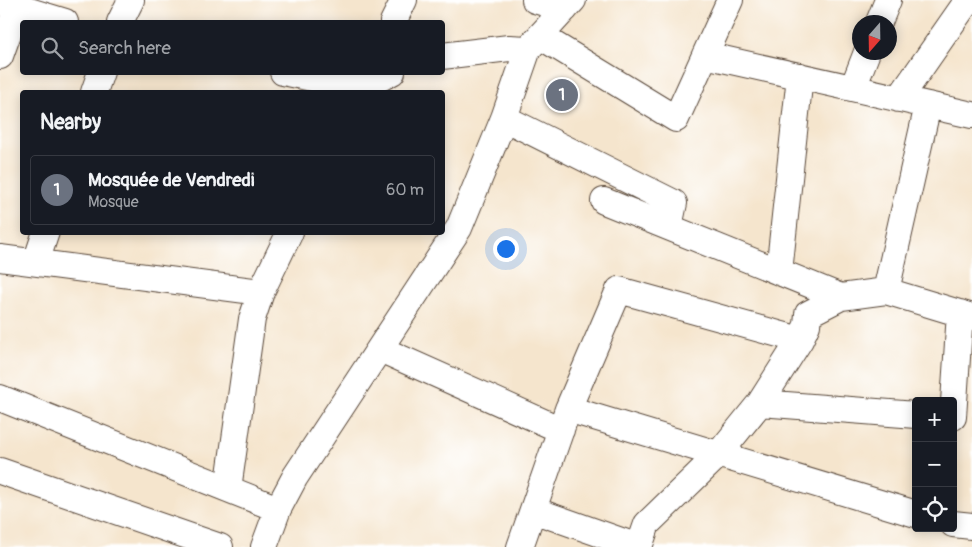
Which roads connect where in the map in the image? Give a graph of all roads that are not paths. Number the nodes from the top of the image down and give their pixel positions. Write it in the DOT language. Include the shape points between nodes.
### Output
graph roads {
  1 [pos="131,0"];
  2 [pos="404,0"];
  3 [pos="535,0"];
  4 [pos="730,0"];
  5 [pos="888,0"];
  6 [pos="968,0"];
  7 [pos="569,4"];
  8 [pos="9,5"];
  9 [pos="882,15"];
  10 [pos="58,20"];
  11 [pos="121,20"];
  12 [pos="394,20"];
  13 [pos="534,43"];
  14 [pos="705,55"];
  15 [pos="0,56"];
  16 [pos="445,56"];
  17 [pos="865,60"];
  18 [pos="100,75"];
  19 [pos="301,75"];
  20 [pos="385,75"];
  21 [pos="800,76"];
  22 [pos="363,85"];
  23 [pos="853,88"];
  24 [pos="95,90"];
  25 [pos="899,99"];
  26 [pos="928,105"];
  27 [pos="972,115"];
  28 [pos="504,118"];
  29 [pos="604,201"];
  30 [pos="669,227"];
  31 [pos="45,235"];
  32 [pos="288,235"];
  33 [pos="0,258"];
  34 [pos="36,262"];
  35 [pos="779,272"];
  36 [pos="886,291"];
  37 [pos="260,292"];
  38 [pos="841,297"];
  39 [pos="966,315"];
  40 [pos="800,340"];
  41 [pos="380,349"];
  42 [pos="956,397"];
  43 [pos="0,398"];
  44 [pos="760,403"];
  45 [pos="912,414"];
  46 [pos="564,420"];
  47 [pos="717,456"];
  48 [pos="0,471"];
  49 [pos="228,489"];
  50 [pos="278,509"];
  51 [pos="533,510"];
  52 [pos="912,513"];
  53 [pos="957,524"];
  54 [pos="972,526"];
  55 [pos="220,547"];
  56 [pos="264,547"];
  57 [pos="520,547"];
  58 [pos="638,547"];
  1 -- 11 [label="street"];
  2 -- 12 [label="street"];
  3 -- 7 [label="street"];
  4 -- 14 [label="street"];
  5 -- 9 [label="street"];
  6 -- 25 [label="street"];
  7 -- 13 [label="street"];
  8 -- 10 [label="street"];
  8 -- 15 [label="street"];
  13 -- 14 [label="street" via="676,120"];
  13 -- 16 [label="street"];
  13 -- 28 [label="street"];
  14 -- 21 [label="street"];
  17 -- 23 [label="street"];
  18 -- 24 [label="street"];
  19 -- 22 [label="street"];
  20 -- 22 [label="street"];
  21 -- 23 [label="street"];
  21 -- 35 [label="street"];
  23 -- 25 [label="street"];
  25 -- 26 [label="street"];
  26 -- 27 [label="street"];
  26 -- 36 [label="street"];
  28 -- 30 [label="street" via="674,203"];
  28 -- 41 [label="street" via="459,228"];
  29 -- 30 [label="street"];
  30 -- 35 [label="street"];
  31 -- 34 [label="street"];
  32 -- 37 [label="street"];
  33 -- 34 [label="street"];
  34 -- 37 [label="street"];
  35 -- 38 [label="street"];
  36 -- 38 [label="street"];
  36 -- 39 [label="street"];
  37 -- 49 [label="street" via="252,319"];
  38 -- 40 [label="street" via="808,314"];
  39 -- 42 [label="street"];
  40 -- 44 [label="street"];
  40 -- 46 [label="street" via="619,290"];
  41 -- 46 [label="street"];
  41 -- 50 [label="street" via="295,477"];
  43 -- 49 [label="street"];
  44 -- 45 [label="street"];
  44 -- 47 [label="street"];
  46 -- 47 [label="street"];
  46 -- 51 [label="street"];
  47 -- 52 [label="street"];
  47 -- 58 [label="street" via="647,524"];
  48 -- 55 [label="street"];
  49 -- 50 [label="street"];
  50 -- 56 [label="street"];
  51 -- 57 [label="street"];
  51 -- 58 [label="street"];
  53 -- 54 [label="street"];
}
